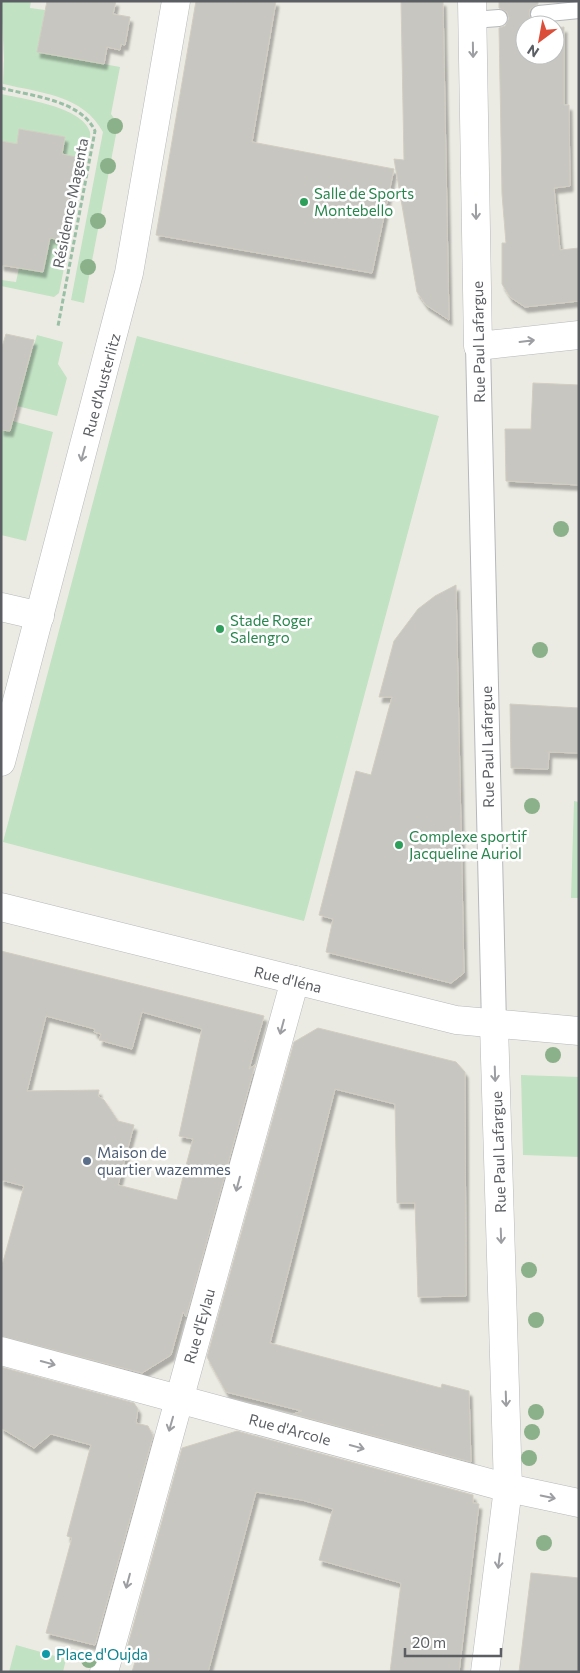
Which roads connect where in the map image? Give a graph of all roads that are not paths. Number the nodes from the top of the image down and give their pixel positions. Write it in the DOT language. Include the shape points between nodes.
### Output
graph roads {
  1 [pos="176,1"];
  2 [pos="579,10"];
  3 [pos="481,13"];
  4 [pos="539,14"];
  5 [pos="579,335"];
  6 [pos="478,346"];
  7 [pos="1,608"];
  8 [pos="40,616"];
  9 [pos="1,762"];
  10 [pos="1,908"];
  11 [pos="295,980"];
  12 [pos="494,1025"];
  13 [pos="579,1031"];
  14 [pos="1,1351"];
  15 [pos="178,1398"];
  16 [pos="508,1488"];
  17 [pos="579,1503"];
  18 [pos="104,1672"];
  19 [pos="485,1672"];
  1 -- 8 [label="street, Rue d'Austerlitz, one-way" via="134,252"];
  2 -- 4 [label="lane"];
  3 -- 6 [label="street, Rue Paul Lafargue, one-way"];
  6 -- 5 [label="street, one-way"];
  6 -- 12 [label="street, Rue Paul Lafargue"];
  7 -- 8 [label="street"];
  8 -- 9 [label="street, Rue d'Austerlitz"];
  10 -- 11 [label="street, Rue d'Iéna"];
  11 -- 12 [label="street, Rue d'Iéna" via="456,1020"];
  11 -- 15 [label="street, Rue d'Eylau, one-way"];
  12 -- 13 [label="street, Rue d'Iéna"];
  12 -- 16 [label="street, Rue Paul Lafargue, one-way"];
  14 -- 15 [label="street, Rue d'Arcole, one-way"];
  15 -- 16 [label="street, Rue d'Arcole, one-way"];
  15 -- 18 [label="street, Rue d'Eylau, one-way"];
  16 -- 17 [label="street, Rue d'Arcole, one-way"];
  16 -- 19 [label="street, Rue Paul Lafargue, one-way"];
}
